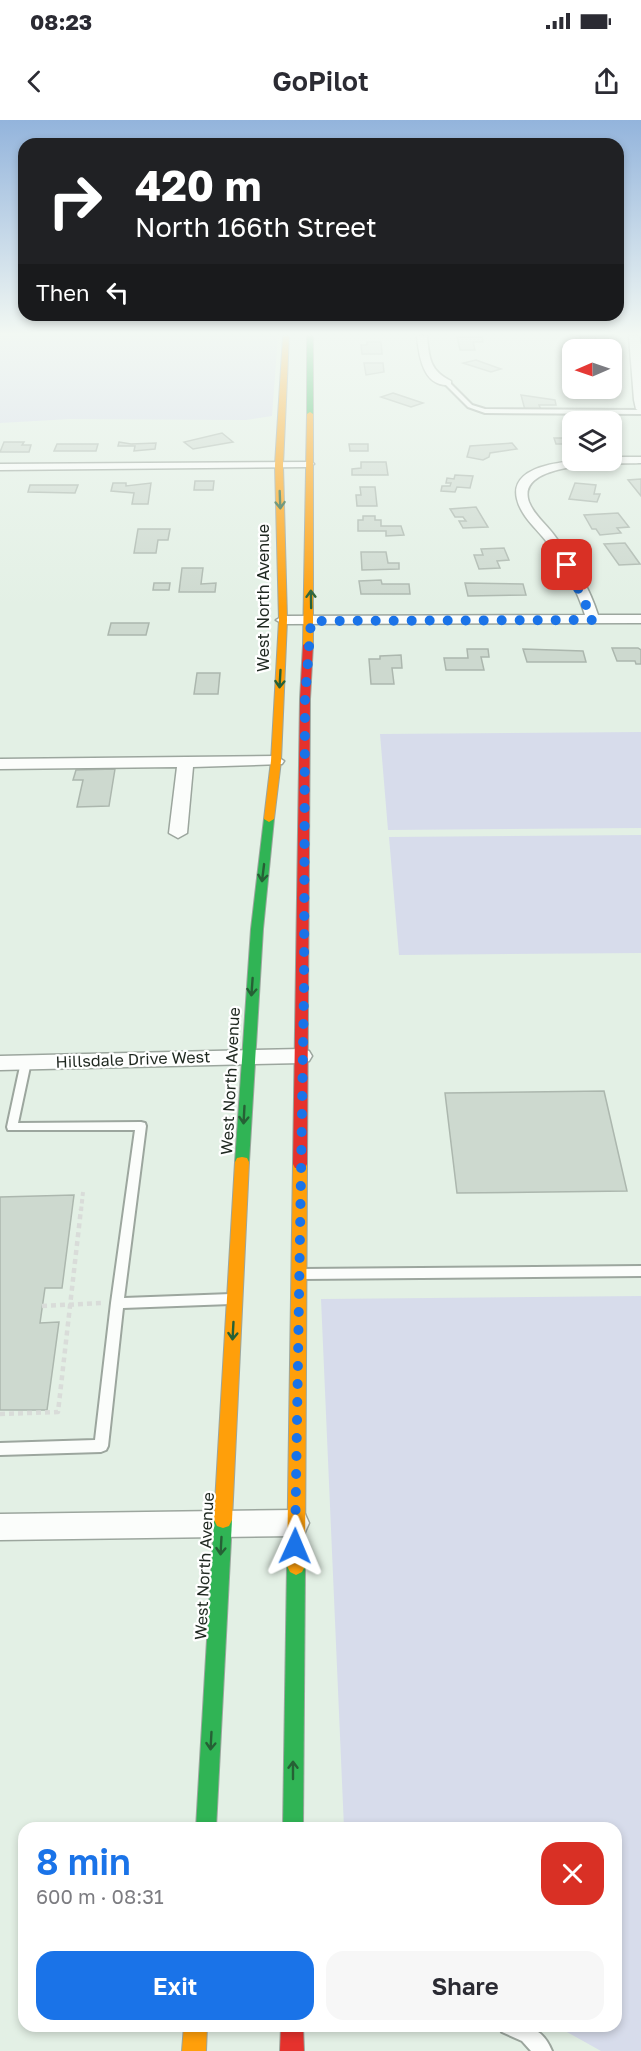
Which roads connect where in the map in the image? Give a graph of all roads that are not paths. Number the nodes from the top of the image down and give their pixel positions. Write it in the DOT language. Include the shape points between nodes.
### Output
graph roads {
  1 [pos="281,426"];
  2 [pos="309,426"];
  3 [pos="641,460"];
  4 [pos="309,464"];
  5 [pos="279,465"];
  6 [pos="0,467"];
  7 [pos="641,619"];
  8 [pos="593,620"];
  9 [pos="283,621"];
  10 [pos="311,621"];
  11 [pos="276,761"];
  12 [pos="185,762"];
  13 [pos="0,764"];
  14 [pos="178,833"];
  15 [pos="302,1056"];
  16 [pos="248,1057"];
  17 [pos="26,1062"];
  18 [pos="0,1063"];
  19 [pos="641,1271"];
  20 [pos="299,1274"];
  21 [pos="234,1299"];
  22 [pos="117,1303"];
  23 [pos="0,1449"];
  24 [pos="223,1522"];
  25 [pos="295,1523"];
  26 [pos="0,1527"];
  27 [pos="207,1822"];
  28 [pos="293,1822"];
  29 [pos="196,2032"];
  30 [pos="292,2032"];
  31 [pos="521,2032"];
  32 [pos="194,2051"];
  33 [pos="292,2051"];
  34 [pos="543,2051"];
  1 -- 5 [label="main road, West North Avenue"];
  2 -- 4 [label="main road"];
  3 -- 8 [label="street" via="575,462 545,469 523,487 524,501 575,578"];
  4 -- 5 [label="street"];
  10 -- 4 [label="main road, one-way"];
  5 -- 6 [label="street"];
  5 -- 9 [label="main road, West North Avenue, one-way"];
  7 -- 8 [label="street"];
  8 -- 10 [label="street"];
  9 -- 10 [label="street"];
  9 -- 11 [label="main road, West North Avenue, one-way"];
  10 -- 15 [label="main road" via="305,699"];
  11 -- 12 [label="street"];
  11 -- 16 [label="main road, West North Avenue, one-way" via="257,929"];
  12 -- 13 [label="street"];
  12 -- 14 [label="street"];
  15 -- 16 [label="street, Hillsdale Drive West"];
  15 -- 20 [label="main road"];
  16 -- 17 [label="street, Hillsdale Drive West"];
  16 -- 21 [label="main road, West North Avenue, one-way"];
  17 -- 18 [label="street, Hillsdale Drive West"];
  17 -- 22 [label="lane" via="12,1127 141,1125"];
  19 -- 20 [label="lane"];
  20 -- 25 [label="main road"];
  21 -- 22 [label="lane"];
  21 -- 24 [label="main road, West North Avenue, one-way"];
  22 -- 23 [label="lane" via="101,1446"];
  24 -- 25 [label="street"];
  24 -- 26 [label="street"];
  24 -- 27 [label="main road, West North Avenue, one-way"];
  28 -- 25 [label="main road, one-way"];
  29 -- 32 [label="main road"];
  30 -- 33 [label="main road"];
  31 -- 34 [label="lane"];
}
